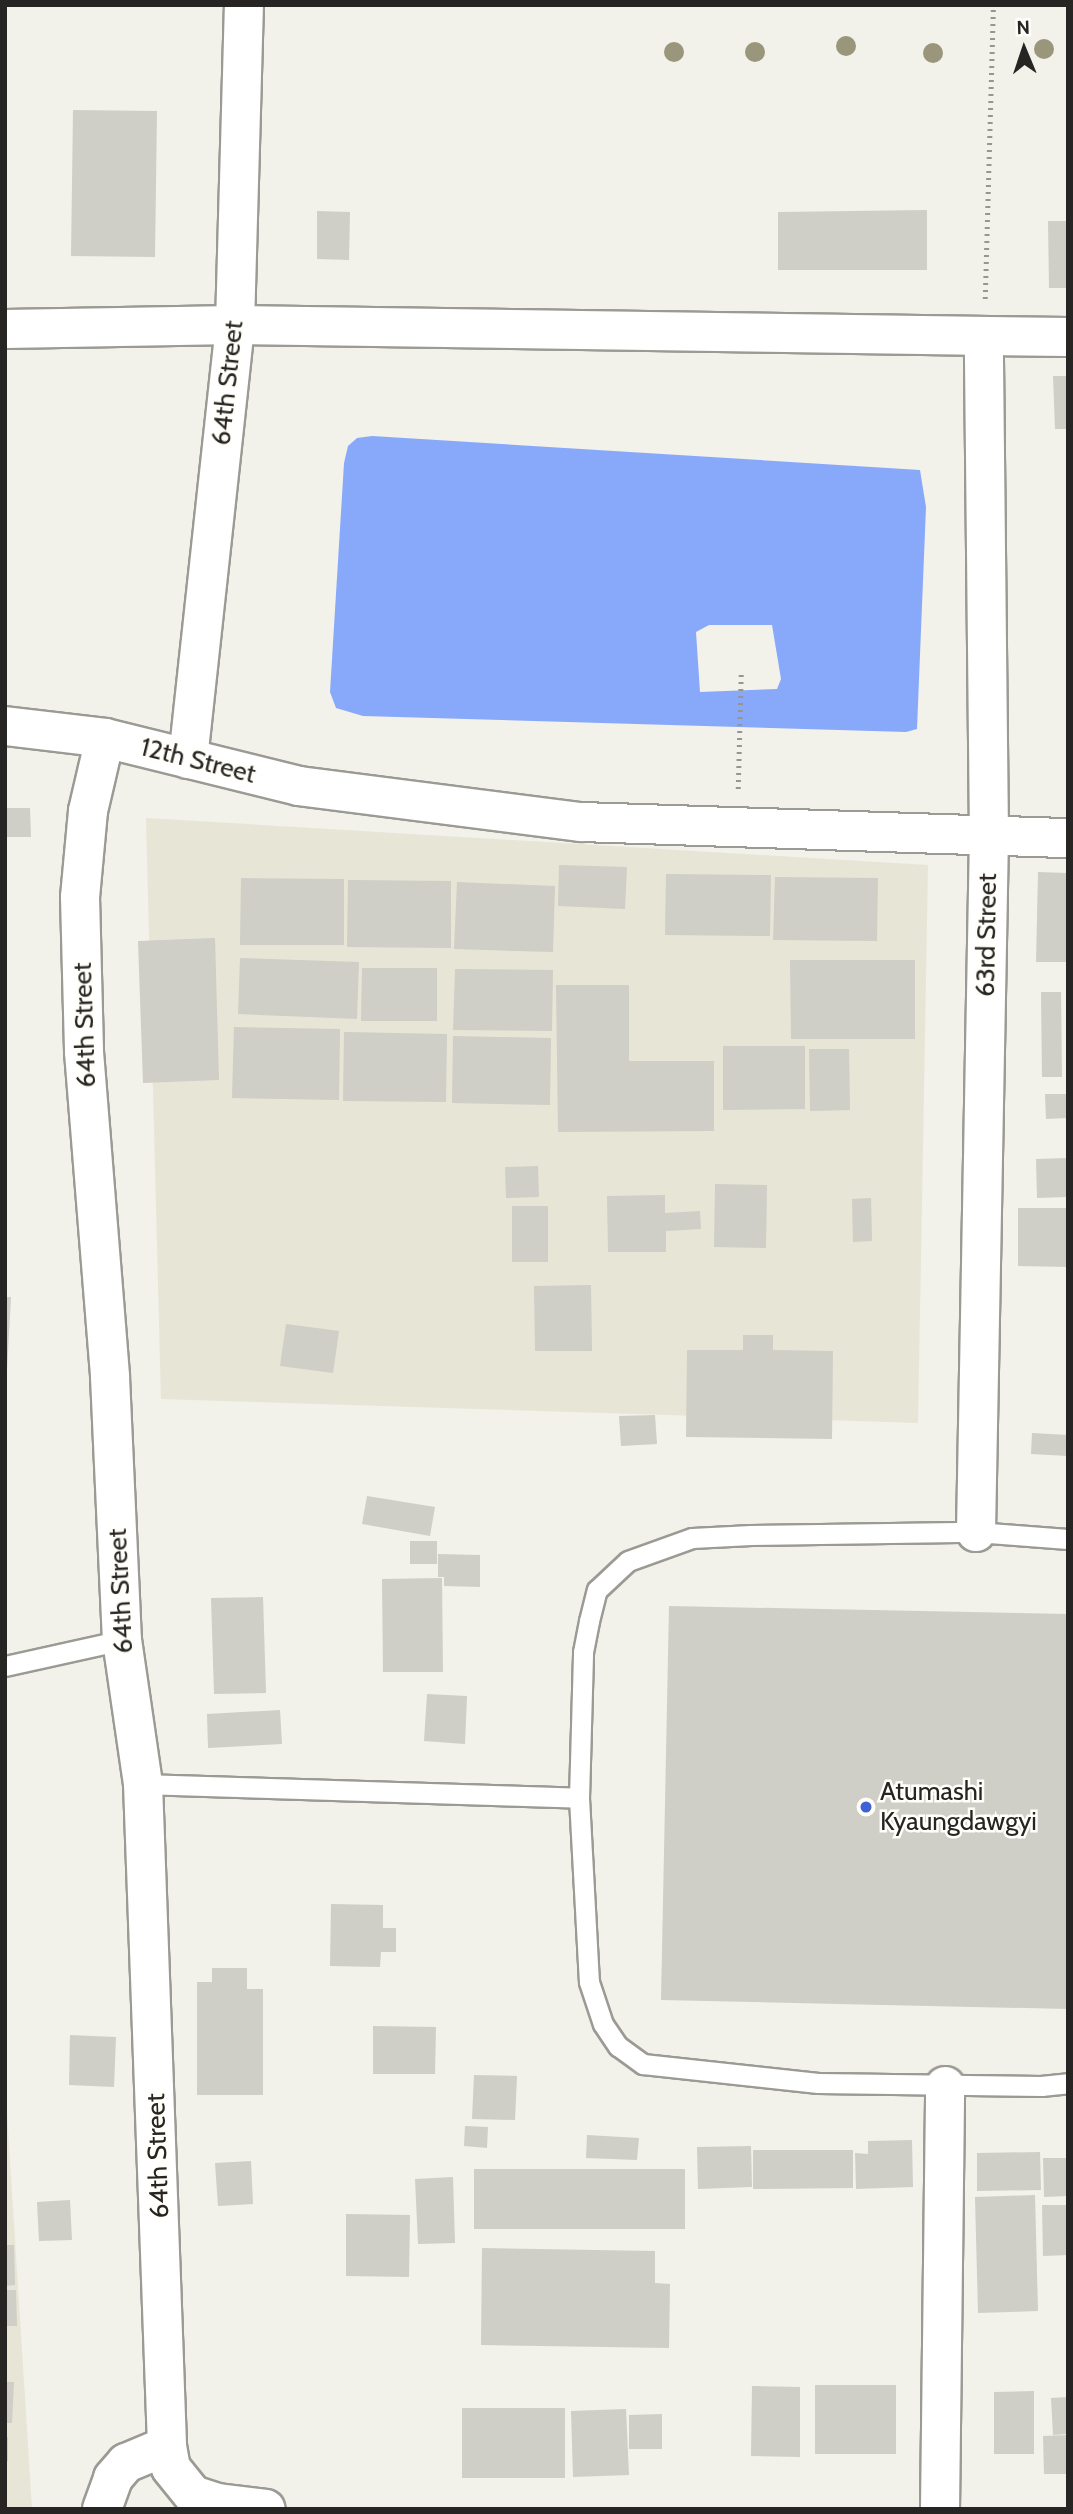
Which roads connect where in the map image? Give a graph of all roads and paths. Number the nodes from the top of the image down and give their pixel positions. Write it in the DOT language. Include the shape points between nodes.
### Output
graph roads {
  1 [pos="244,5"];
  2 [pos="993,5"];
  3 [pos="235,325"];
  4 [pos="5,329"];
  5 [pos="1068,337"];
  6 [pos="984,339"];
  7 [pos="741,671"];
  8 [pos="5,726"];
  9 [pos="105,738"];
  10 [pos="188,759"];
  11 [pos="737,827"];
  12 [pos="989,837"];
  13 [pos="1068,838"];
  14 [pos="976,1532"];
  15 [pos="1068,1539"];
  16 [pos="122,1640"];
  17 [pos="5,1666"];
  18 [pos="144,1784"];
  19 [pos="579,1798"];
  20 [pos="1068,2082"];
  21 [pos="945,2086"];
  22 [pos="167,2446"];
  23 [pos="102,2509"];
  24 [pos="266,2509"];
  25 [pos="940,2509"];
  1 -- 3 [label="street, 64th Street"];
  2 -- 6 [label="path"];
  3 -- 4 [label="street"];
  3 -- 6 [label="street"];
  3 -- 10 [label="street, 64th Street"];
  5 -- 6 [label="street"];
  6 -- 12 [label="street, 63rd Street"];
  7 -- 11 [label="path"];
  8 -- 9 [label="street, 12th Street"];
  9 -- 10 [label="street, 12th Street"];
  9 -- 16 [label="street, 64th Street" via="89,799 80,897 84,1052 110,1377"];
  10 -- 11 [label="street, 12th Street" via="299,786 390,799 581,822"];
  11 -- 12 [label="street, 12th Street"];
  12 -- 13 [label="street, 12th Street"];
  12 -- 14 [label="street, 63rd Street"];
  14 -- 15 [label="lane"];
  14 -- 19 [label="lane" via="692,1538 628,1561 597,1590 589,1621 583,1652"];
  16 -- 17 [label="lane"];
  16 -- 18 [label="street, 64th Street"];
  18 -- 19 [label="lane"];
  18 -- 22 [label="street, 64th Street"];
  19 -- 21 [label="lane" via="589,1982 603,2024 618,2046 643,2064 818,2083"];
  20 -- 21 [label="lane"];
  21 -- 25 [label="street"];
  22 -- 23 [label="street" via="126,2463 113,2478"];
  22 -- 24 [label="street, 64th Street" via="171,2468 193,2495"];
}
